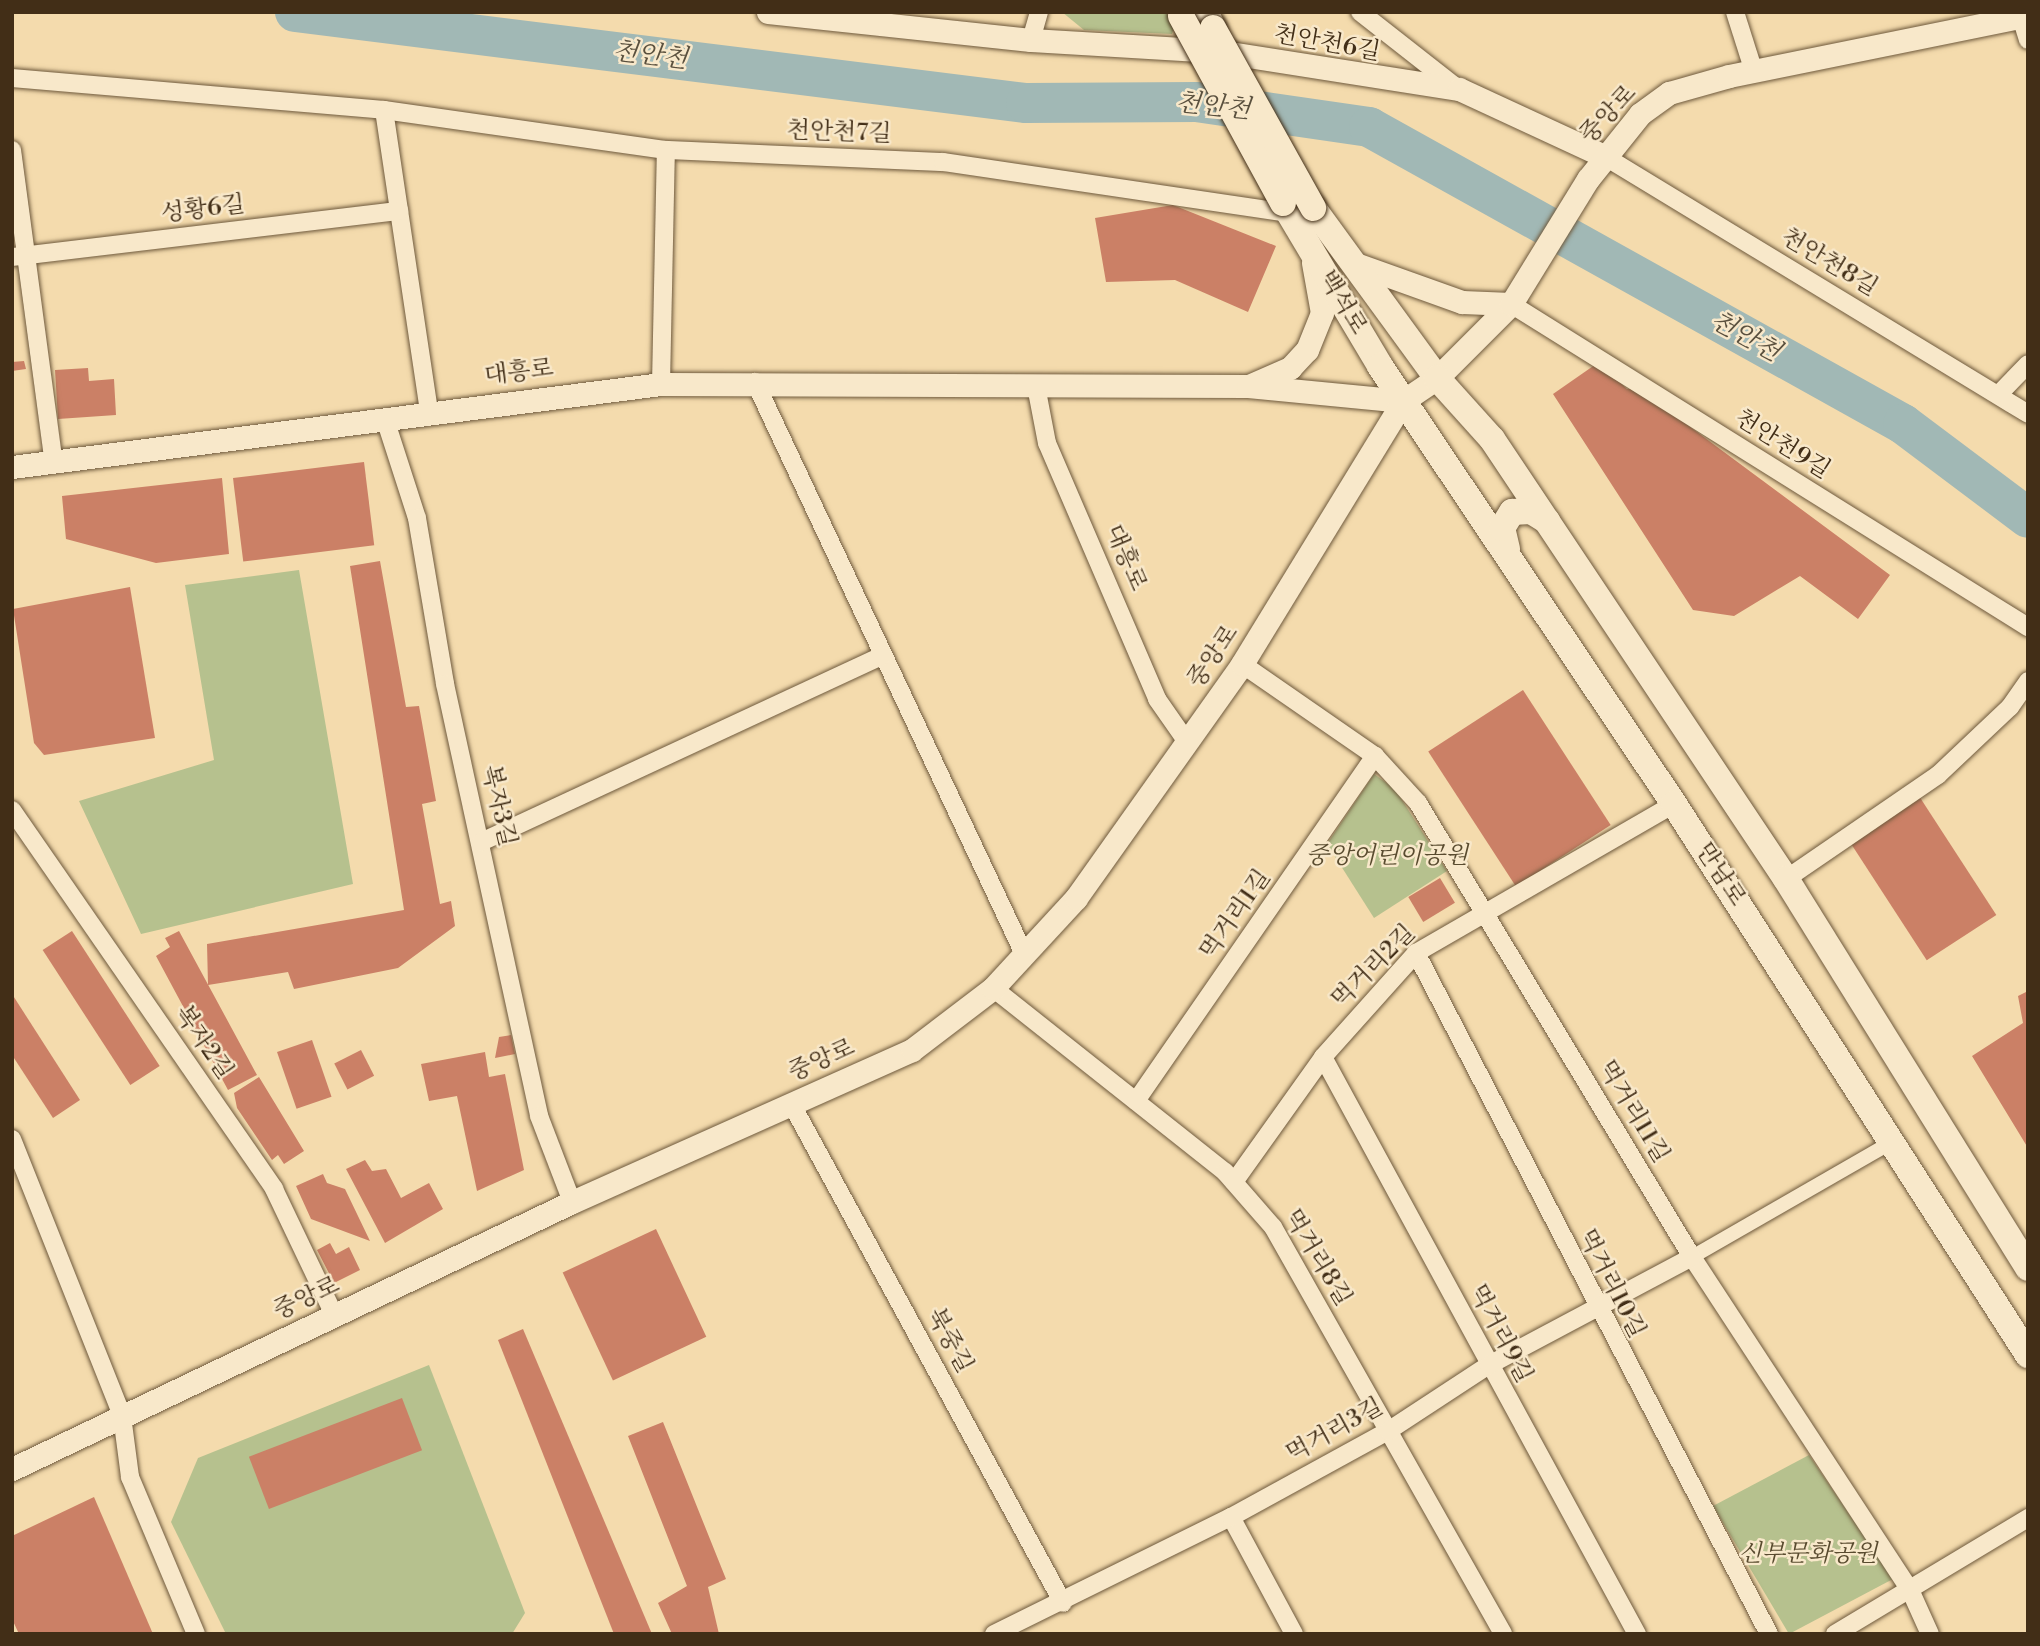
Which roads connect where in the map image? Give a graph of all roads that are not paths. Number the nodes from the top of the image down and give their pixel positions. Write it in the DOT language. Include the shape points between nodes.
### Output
graph roads {
  1 [pos="768,12"];
  2 [pos="1039,12"];
  3 [pos="1360,12"];
  4 [pos="1735,12"];
  5 [pos="2024,16"];
  6 [pos="1194,17"];
  7 [pos="1031,40"];
  8 [pos="2028,40"];
  9 [pos="1754,72"];
  10 [pos="12,78"];
  11 [pos="1459,89"];
  12 [pos="384,110"];
  13 [pos="12,150"];
  14 [pos="666,150"];
  15 [pos="1604,156"];
  16 [pos="1295,208"];
  17 [pos="399,211"];
  18 [pos="1308,247"];
  19 [pos="19,256"];
  20 [pos="1346,260"];
  21 [pos="1511,304"];
  22 [pos="2028,364"];
  23 [pos="1437,378"];
  24 [pos="755,382"];
  25 [pos="661,384"];
  26 [pos="1035,386"];
  27 [pos="1248,386"];
  28 [pos="2000,393"];
  29 [pos="1403,401"];
  30 [pos="429,411"];
  31 [pos="2028,414"];
  32 [pos="385,419"];
  33 [pos="53,459"];
  34 [pos="12,467"];
  35 [pos="1547,521"];
  36 [pos="1507,549"];
  37 [pos="2028,627"];
  38 [pos="883,655"];
  39 [pos="1242,664"];
  40 [pos="2028,681"];
  41 [pos="1187,742"];
  42 [pos="1376,756"];
  43 [pos="1674,804"];
  44 [pos="12,810"];
  45 [pos="481,842"];
  46 [pos="1786,879"];
  47 [pos="1483,910"];
  48 [pos="1416,953"];
  49 [pos="1024,954"];
  50 [pos="993,988"];
  51 [pos="1323,1057"];
  52 [pos="1136,1101"];
  53 [pos="791,1103"];
  54 [pos="12,1139"];
  55 [pos="1892,1142"];
  56 [pos="1234,1182"];
  57 [pos="572,1202"];
  58 [pos="1692,1257"];
  59 [pos="2028,1268"];
  60 [pos="1595,1308"];
  61 [pos="334,1315"];
  62 [pos="2028,1355"];
  63 [pos="1489,1365"];
  64 [pos="122,1416"];
  65 [pos="1388,1431"];
  66 [pos="12,1469"];
  67 [pos="1231,1517"];
  68 [pos="2028,1518"];
  69 [pos="1911,1592"];
  70 [pos="1063,1603"];
  71 [pos="196,1634"];
  72 [pos="994,1634"];
  73 [pos="1294,1634"];
  74 [pos="1503,1634"];
  75 [pos="1637,1634"];
  76 [pos="1769,1634"];
  77 [pos="1835,1634"];
  78 [pos="1930,1634"];
  1 -- 7 [label="street, 천안천6길"];
  2 -- 7 [label="street"];
  3 -- 11 [label="street, 천안천6길"];
  4 -- 9 [label="street"];
  5 -- 8 [label="street"];
  5 -- 9 [label="street, 중앙로"];
  6 -- 16 [label="main road, bridge"];
  7 -- 11 [label="street, 천안천6길" via="1216,51"];
  9 -- 15 [label="street, 중앙로" via="1669,93"];
  10 -- 12 [label="street, 천안천7길"];
  11 -- 15 [label="street, 천안천6길"];
  12 -- 14 [label="street, 천안천7길"];
  12 -- 17 [label="street"];
  13 -- 19 [label="street"];
  14 -- 16 [label="street, 천안천7길" via="943,162"];
  14 -- 25 [label="street"];
  15 -- 21 [label="street, 중앙로"];
  15 -- 28 [label="street, 천안천8길"];
  16 -- 18 [label="main road, 백석로"];
  16 -- 20 [label="main road, 백석로"];
  17 -- 19 [label="street, 성황6길"];
  17 -- 30 [label="street"];
  18 -- 27 [label="street" via="1321,288 1314,334 1290,368"];
  18 -- 29 [label="main road, 백석로"];
  19 -- 33 [label="street"];
  20 -- 21 [label="street" via="1387,280 1462,302"];
  20 -- 23 [label="main road, 백석로"];
  21 -- 23 [label="street"];
  21 -- 37 [label="street, 천안천9길"];
  22 -- 28 [label="street"];
  23 -- 29 [label="street"];
  23 -- 35 [label="main road" via="1492,439"];
  24 -- 25 [label="street, 대흥로"];
  24 -- 26 [label="street, 대흥로"];
  24 -- 38 [label="street"];
  25 -- 30 [label="street, 대흥로"];
  26 -- 27 [label="street, 대흥로"];
  26 -- 41 [label="street, 대흥로" via="1052,456 1157,699"];
  27 -- 29 [label="street, 대흥로"];
  28 -- 31 [label="street, 천안천8길"];
  29 -- 36 [label="main road, 만남로"];
  29 -- 39 [label="street, 중앙로"];
  30 -- 32 [label="street, 대흥로"];
  32 -- 33 [label="street, 대흥로"];
  32 -- 45 [label="street, 복자3길" via="417,518 445,684"];
  33 -- 34 [label="street, 대흥로"];
  35 -- 36 [label="main road" via="1531,511 1512,512 1502,528"];
  35 -- 46 [label="main road"];
  36 -- 43 [label="main road, 만남로"];
  38 -- 45 [label="street"];
  38 -- 49 [label="street"];
  39 -- 41 [label="street, 중앙로"];
  39 -- 42 [label="street, 먹거리11길"];
  40 -- 46 [label="street" via="2010,707 1938,775"];
  41 -- 49 [label="street, 중앙로" via="1076,898"];
  42 -- 47 [label="street, 먹거리11길" via="1418,803"];
  42 -- 52 [label="street, 먹거리1길"];
  43 -- 47 [label="street, 먹거리2길"];
  43 -- 55 [label="main road, 만남로"];
  44 -- 61 [label="street, 복자2길" via="274,1189"];
  45 -- 57 [label="street, 복자3길" via="539,1116"];
  46 -- 59 [label="main road"];
  47 -- 48 [label="street, 먹거리2길"];
  47 -- 58 [label="street, 먹거리11길"];
  48 -- 51 [label="street, 먹거리2길"];
  48 -- 60 [label="street, 먹거리10길"];
  49 -- 50 [label="street, 중앙로"];
  50 -- 52 [label="street, 먹거리8길"];
  50 -- 53 [label="street, 중앙로" via="912,1050"];
  51 -- 56 [label="street, 먹거리2길"];
  51 -- 63 [label="street, 먹거리9길"];
  52 -- 56 [label="street, 먹거리8길"];
  53 -- 57 [label="street, 중앙로"];
  53 -- 70 [label="street, 북중길"];
  54 -- 64 [label="street"];
  55 -- 58 [label="street"];
  55 -- 62 [label="main road, 만남로"];
  56 -- 65 [label="street, 먹거리8길" via="1273,1227"];
  57 -- 61 [label="street, 중앙로"];
  58 -- 60 [label="street, 먹거리3길"];
  58 -- 69 [label="street, 먹거리11길"];
  60 -- 63 [label="street, 먹거리3길"];
  60 -- 76 [label="street, 먹거리10길"];
  61 -- 64 [label="street, 중앙로"];
  63 -- 65 [label="street, 먹거리3길"];
  63 -- 75 [label="street, 먹거리9길"];
  64 -- 66 [label="street, 중앙로"];
  64 -- 71 [label="street" via="130,1477"];
  65 -- 67 [label="street, 먹거리3길"];
  65 -- 74 [label="street, 먹거리8길"];
  67 -- 70 [label="street, 먹거리3길"];
  67 -- 73 [label="street"];
  68 -- 69 [label="street"];
  69 -- 77 [label="street"];
  69 -- 78 [label="street, 먹거리11길"];
  70 -- 72 [label="street, 먹거리3길"];
}
